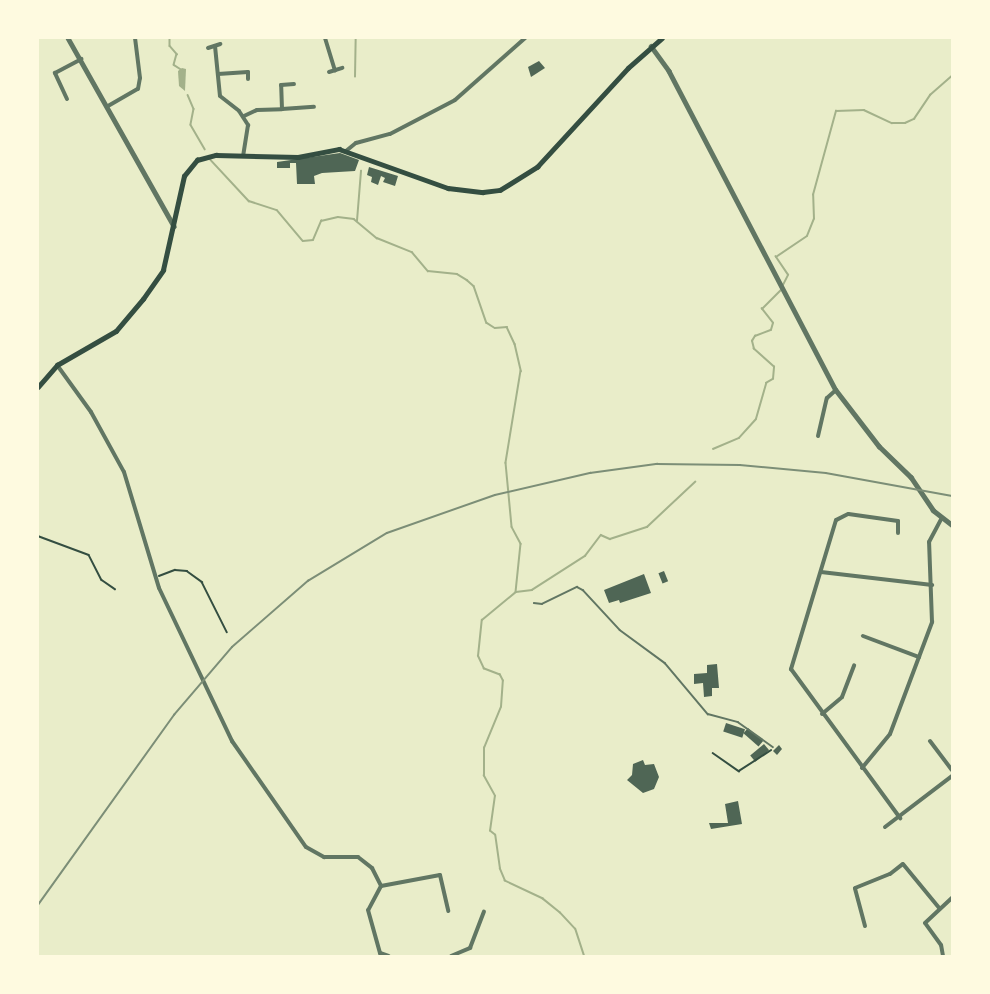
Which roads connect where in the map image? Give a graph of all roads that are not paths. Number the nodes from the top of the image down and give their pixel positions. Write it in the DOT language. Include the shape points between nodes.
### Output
graph roads {
  1 [pos="68,38"];
  2 [pos="135,38"];
  3 [pos="326,38"];
  4 [pos="525,38"];
  5 [pos="662,38"];
  6 [pos="651,46"];
  7 [pos="208,48"];
  8 [pos="81,59"];
  9 [pos="247,67"];
  10 [pos="342,68"];
  11 [pos="335,70"];
  12 [pos="248,72"];
  13 [pos="329,72"];
  14 [pos="218,74"];
  15 [pos="248,79"];
  16 [pos="294,84"];
  17 [pos="67,99"];
  18 [pos="108,105"];
  19 [pos="314,107"];
  20 [pos="282,109"];
  21 [pos="244,116"];
  22 [pos="346,151"];
  23 [pos="243,157"];
  24 [pos="174,226"];
  25 [pos="57,365"];
  26 [pos="38,387"];
  27 [pos="836,390"];
  28 [pos="818,436"];
  29 [pos="942,518"];
  30 [pos="952,525"];
  31 [pos="898,533"];
  32 [pos="821,572"];
  33 [pos="932,585"];
  34 [pos="534,603"];
  35 [pos="862,636"];
  36 [pos="919,657"];
  37 [pos="854,665"];
  38 [pos="822,714"];
  39 [pos="930,741"];
  40 [pos="773,747"];
  41 [pos="862,768"];
  42 [pos="952,770"];
  43 [pos="952,776"];
  44 [pos="900,818"];
  45 [pos="885,827"];
  46 [pos="381,886"];
  47 [pos="952,898"];
  48 [pos="940,909"];
  49 [pos="447,911"];
  50 [pos="484,912"];
  51 [pos="865,926"];
  52 [pos="388,957"];
  53 [pos="452,957"];
  54 [pos="943,957"];
  1 -- 8 [label="street"];
  2 -- 18 [label="street" via="138,89"];
  3 -- 11 [label="street"];
  4 -- 22 [label="street" via="455,100 390,134 356,143"];
  5 -- 6 [label="main road"];
  6 -- 22 [label="main road" via="537,167 500,190 448,188"];
  6 -- 27 [label="street" via="669,71"];
  7 -- 14 [label="street" via="217,45"];
  8 -- 17 [label="street" via="55,73"];
  8 -- 18 [label="street"];
  9 -- 12 [label="street"];
  10 -- 11 [label="street"];
  11 -- 13 [label="street"];
  12 -- 14 [label="street"];
  12 -- 15 [label="street"];
  14 -- 21 [label="street" via="224,103"];
  16 -- 20 [label="street" via="279,85"];
  18 -- 24 [label="street"];
  19 -- 20 [label="street"];
  20 -- 21 [label="street" via="256,110"];
  21 -- 23 [label="street" via="248,131"];
  22 -- 23 [label="main road" via="298,157"];
  23 -- 24 [label="main road" via="211,155 190,165 184,176"];
  24 -- 25 [label="main road" via="163,270 129,319 116,331"];
  25 -- 26 [label="main road"];
  25 -- 46 [label="street" via="91,412 124,472 156,578 232,741 306,847 324,857 357,857 372,868"];
  27 -- 28 [label="street" via="828,398"];
  27 -- 29 [label="street"];
  29 -- 30 [label="street"];
  29 -- 33 [label="street" via="929,541"];
  31 -- 32 [label="street" via="898,521 840,516"];
  32 -- 33 [label="street"];
  32 -- 38 [label="street" via="791,669"];
  33 -- 36 [label="street" via="934,617"];
  34 -- 40 [label="lane" via="542,604 577,587 582,590 620,630 665,663 708,714 738,722"];
  35 -- 36 [label="street"];
  36 -- 41 [label="street" via="890,734"];
  37 -- 38 [label="street" via="843,695"];
  38 -- 41 [label="street"];
  39 -- 42 [label="street"];
  41 -- 44 [label="street"];
  43 -- 44 [label="street"];
  44 -- 45 [label="street"];
  46 -- 49 [label="street" via="440,874"];
  46 -- 52 [label="street" via="368,910 380,954"];
  47 -- 48 [label="street"];
  48 -- 51 [label="street" via="903,864 890,874 855,888"];
  48 -- 54 [label="street" via="925,923 941,945"];
  50 -- 53 [label="street" via="470,948"];
}
